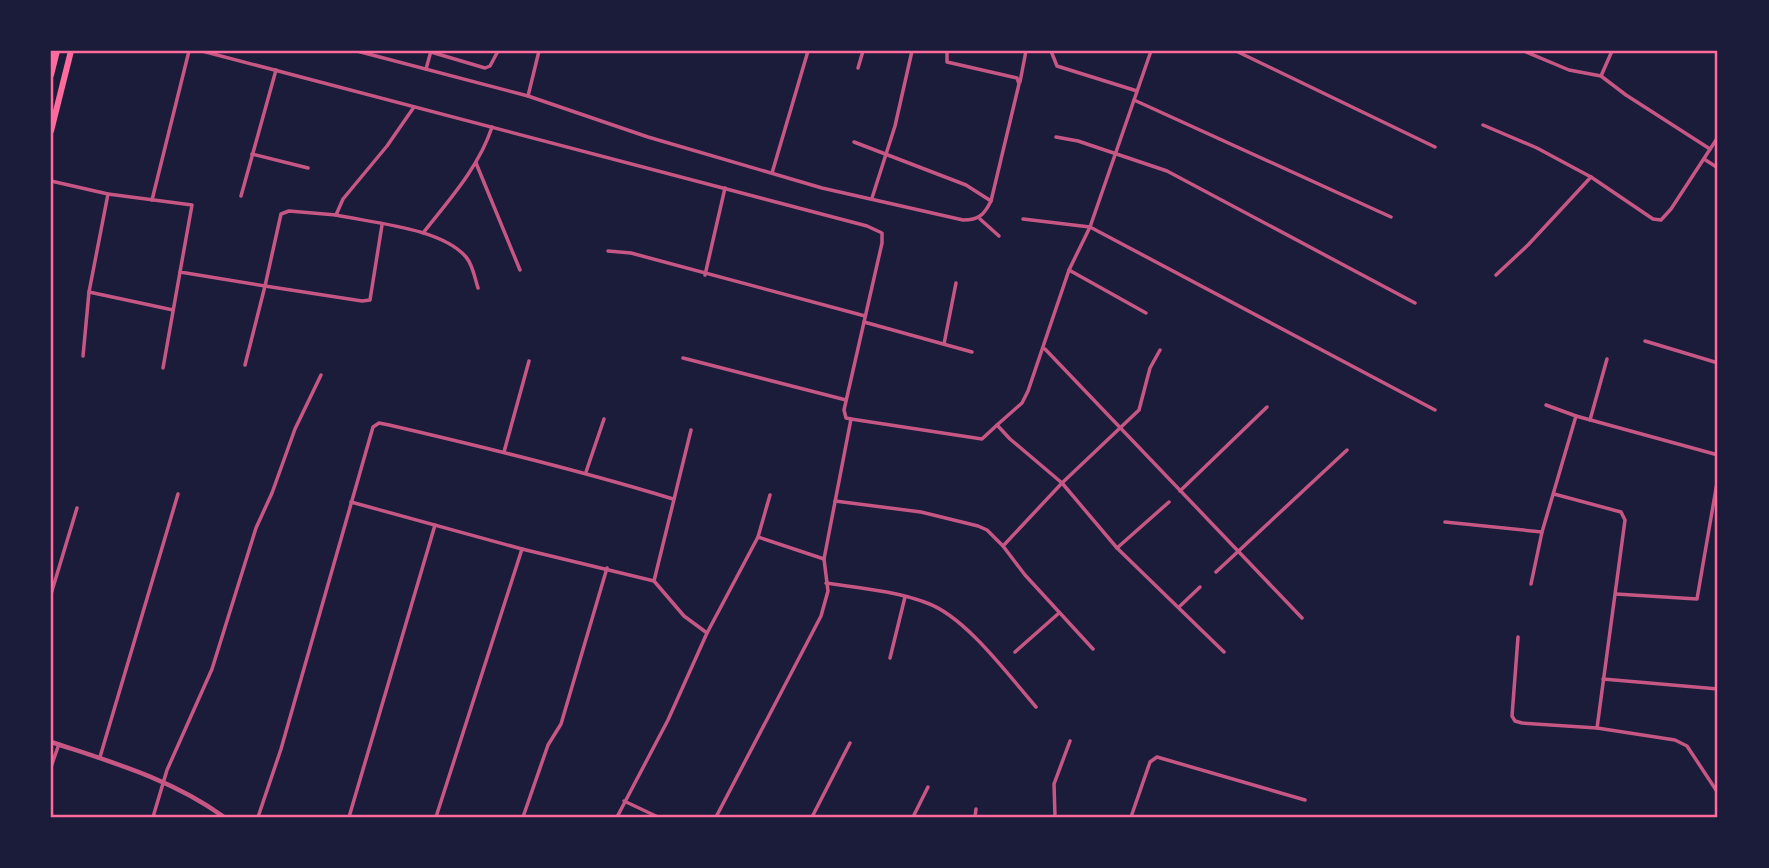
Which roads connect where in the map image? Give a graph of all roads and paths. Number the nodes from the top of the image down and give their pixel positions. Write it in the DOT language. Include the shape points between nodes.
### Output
graph roads {
  1 [pos="57,51"];
  2 [pos="71,51"];
  3 [pos="189,51"];
  4 [pos="202,51"];
  5 [pos="357,51"];
  6 [pos="431,51"];
  7 [pos="498,51"];
  8 [pos="539,51"];
  9 [pos="808,51"];
  10 [pos="863,51"];
  11 [pos="912,51"];
  12 [pos="947,51"];
  13 [pos="1026,51"];
  14 [pos="1051,51"];
  15 [pos="1152,51"];
  16 [pos="1236,51"];
  17 [pos="1524,51"];
  18 [pos="1612,51"];
  19 [pos="858,68"];
  20 [pos="426,69"];
  21 [pos="276,70"];
  22 [pos="51,75"];
  23 [pos="1601,76"];
  24 [pos="1020,84"];
  25 [pos="1137,91"];
  26 [pos="528,96"];
  27 [pos="1134,100"];
  28 [pos="414,107"];
  29 [pos="1483,125"];
  30 [pos="492,127"];
  31 [pos="51,131"];
  32 [pos="1056,137"];
  33 [pos="1718,137"];
  34 [pos="854,142"];
  35 [pos="1435,147"];
  36 [pos="1710,149"];
  37 [pos="1115,152"];
  38 [pos="252,154"];
  39 [pos="887,155"];
  40 [pos="1704,159"];
  41 [pos="476,163"];
  42 [pos="308,168"];
  43 [pos="1718,168"];
  44 [pos="772,173"];
  45 [pos="1591,177"];
  46 [pos="51,181"];
  47 [pos="725,188"];
  48 [pos="108,194"];
  49 [pos="241,196"];
  50 [pos="873,198"];
  51 [pos="152,200"];
  52 [pos="991,201"];
  53 [pos="336,215"];
  54 [pos="1391,217"];
  55 [pos="979,218"];
  56 [pos="1023,219"];
  57 [pos="382,225"];
  58 [pos="1090,227"];
  59 [pos="423,233"];
  60 [pos="999,236"];
  61 [pos="608,251"];
  62 [pos="520,270"];
  63 [pos="1069,271"];
  64 [pos="180,272"];
  65 [pos="705,275"];
  66 [pos="1496,275"];
  67 [pos="957,283"];
  68 [pos="265,286"];
  69 [pos="478,288"];
  70 [pos="89,292"];
  71 [pos="1415,303"];
  72 [pos="173,310"];
  73 [pos="1146,313"];
  74 [pos="864,319"];
  75 [pos="1645,341"];
  76 [pos="944,344"];
  77 [pos="1044,348"];
  78 [pos="1160,350"];
  79 [pos="972,352"];
  80 [pos="83,356"];
  81 [pos="683,358"];
  82 [pos="1607,359"];
  83 [pos="529,361"];
  84 [pos="1718,363"];
  85 [pos="245,365"];
  86 [pos="163,368"];
  87 [pos="321,375"];
  88 [pos="846,400"];
  89 [pos="1546,405"];
  90 [pos="1267,407"];
  91 [pos="1435,410"];
  92 [pos="1576,416"];
  93 [pos="604,419"];
  94 [pos="850,419"];
  95 [pos="1590,420"];
  96 [pos="998,425"];
  97 [pos="1122,429"];
  98 [pos="691,430"];
  99 [pos="1348,450"];
  100 [pos="504,452"];
  101 [pos="1718,456"];
  102 [pos="586,472"];
  103 [pos="1718,477"];
  104 [pos="1062,482"];
  105 [pos="1180,491"];
  106 [pos="178,494"];
  107 [pos="1554,494"];
  108 [pos="770,495"];
  109 [pos="673,499"];
  110 [pos="835,501"];
  111 [pos="351,502"];
  112 [pos="1170,502"];
  113 [pos="77,508"];
  114 [pos="1445,522"];
  115 [pos="435,525"];
  116 [pos="1542,532"];
  117 [pos="758,537"];
  118 [pos="1003,546"];
  119 [pos="1117,548"];
  120 [pos="522,549"];
  121 [pos="1240,552"];
  122 [pos="824,558"];
  123 [pos="607,568"];
  124 [pos="1216,572"];
  125 [pos="654,581"];
  126 [pos="826,583"];
  127 [pos="1531,584"];
  128 [pos="1200,587"];
  129 [pos="51,594"];
  130 [pos="1616,594"];
  131 [pos="905,597"];
  132 [pos="1178,608"];
  133 [pos="1059,613"];
  134 [pos="1301,618"];
  135 [pos="707,633"];
  136 [pos="1518,637"];
  137 [pos="1093,649"];
  138 [pos="1015,652"];
  139 [pos="1224,652"];
  140 [pos="890,658"];
  141 [pos="1603,679"];
  142 [pos="1718,690"];
  143 [pos="1036,707"];
  144 [pos="1597,728"];
  145 [pos="1070,741"];
  146 [pos="51,742"];
  147 [pos="850,743"];
  148 [pos="59,744"];
  149 [pos="100,757"];
  150 [pos="51,767"];
  151 [pos="163,781"];
  152 [pos="928,787"];
  153 [pos="1718,793"];
  154 [pos="1305,800"];
  155 [pos="624,801"];
  156 [pos="976,809"];
  157 [pos="153,817"];
  158 [pos="224,817"];
  159 [pos="258,817"];
  160 [pos="349,817"];
  161 [pos="436,817"];
  162 [pos="523,817"];
  163 [pos="617,817"];
  164 [pos="658,817"];
  165 [pos="716,817"];
  166 [pos="812,817"];
  167 [pos="913,817"];
  168 [pos="975,817"];
  169 [pos="1055,817"];
  170 [pos="1131,817"];
  1 -- 22 [label="main road"];
  2 -- 31 [label="main road"];
  3 -- 51 [label="street"];
  4 -- 21 [label="street"];
  5 -- 20 [label="street"];
  6 -- 7 [label="street" via="485,68"];
  6 -- 20 [label="street"];
  8 -- 26 [label="street"];
  9 -- 44 [label="street"];
  10 -- 19 [label="street"];
  11 -- 39 [label="street"];
  12 -- 24 [label="street" via="947,62 1017,78"];
  13 -- 24 [label="street"];
  14 -- 25 [label="street" via="1057,66"];
  15 -- 25 [label="street"];
  16 -- 35 [label="street"];
  17 -- 23 [label="street" via="1569,70"];
  18 -- 23 [label="street"];
  20 -- 26 [label="street"];
  21 -- 28 [label="street"];
  21 -- 38 [label="street"];
  23 -- 36 [label="street"];
  24 -- 52 [label="street"];
  25 -- 27 [label="street"];
  26 -- 44 [label="street"];
  27 -- 37 [label="street"];
  27 -- 54 [label="street"];
  28 -- 30 [label="street"];
  28 -- 53 [label="street" via="343,199"];
  29 -- 45 [label="street"];
  30 -- 41 [label="street"];
  30 -- 47 [label="street"];
  32 -- 37 [label="street"];
  33 -- 36 [label="street"];
  34 -- 39 [label="street"];
  36 -- 40 [label="street"];
  37 -- 58 [label="street"];
  37 -- 71 [label="street" via="1167,171"];
  38 -- 42 [label="street"];
  38 -- 49 [label="street"];
  39 -- 50 [label="street"];
  39 -- 52 [label="street" via="966,185"];
  40 -- 43 [label="street"];
  40 -- 45 [label="street" via="1661,220"];
  41 -- 59 [label="street"];
  41 -- 62 [label="street"];
  44 -- 50 [label="street"];
  45 -- 66 [label="street"];
  46 -- 48 [label="street"];
  47 -- 65 [label="street"];
  47 -- 74 [label="street" via="881,233"];
  48 -- 51 [label="street"];
  48 -- 70 [label="street"];
  50 -- 55 [label="street" via="963,220"];
  51 -- 64 [label="street" via="192,205"];
  52 -- 55 [label="street"];
  53 -- 57 [label="street"];
  53 -- 68 [label="street" via="284,211"];
  55 -- 60 [label="street"];
  56 -- 58 [label="street"];
  57 -- 59 [label="street"];
  57 -- 68 [label="street" via="370,300"];
  58 -- 63 [label="street"];
  58 -- 91 [label="street"];
  59 -- 69 [label="street" via="469,259"];
  61 -- 65 [label="street"];
  63 -- 73 [label="street"];
  63 -- 77 [label="street"];
  64 -- 68 [label="street"];
  64 -- 72 [label="street"];
  65 -- 74 [label="street"];
  67 -- 76 [label="street"];
  68 -- 85 [label="street"];
  70 -- 72 [label="street"];
  70 -- 80 [label="street"];
  72 -- 86 [label="street"];
  74 -- 76 [label="street"];
  74 -- 88 [label="street"];
  75 -- 84 [label="street"];
  76 -- 79 [label="street"];
  77 -- 96 [label="street" via="1028,391"];
  77 -- 97 [label="street"];
  78 -- 97 [label="street" via="1139,410"];
  81 -- 88 [label="street"];
  82 -- 95 [label="street"];
  83 -- 100 [label="street"];
  87 -- 151 [label="street" via="256,528 212,669"];
  88 -- 94 [label="street" via="845,415"];
  89 -- 92 [label="street"];
  90 -- 105 [label="street"];
  92 -- 95 [label="street"];
  92 -- 107 [label="street"];
  93 -- 102 [label="street"];
  94 -- 96 [label="street" via="982,439"];
  94 -- 110 [label="street"];
  95 -- 101 [label="street"];
  96 -- 104 [label="street"];
  97 -- 104 [label="street"];
  97 -- 105 [label="street"];
  98 -- 109 [label="street"];
  99 -- 121 [label="street"];
  100 -- 102 [label="street"];
  100 -- 111 [label="street" via="379,423 373,427"];
  102 -- 109 [label="street"];
  103 -- 130 [label="street" via="1697,599"];
  104 -- 118 [label="street"];
  104 -- 119 [label="street"];
  105 -- 121 [label="street"];
  106 -- 149 [label="street"];
  107 -- 116 [label="street"];
  107 -- 130 [label="street" via="1624,516"];
  108 -- 117 [label="street"];
  109 -- 125 [label="street"];
  110 -- 118 [label="street" via="921,512 978,526"];
  110 -- 122 [label="street"];
  111 -- 115 [label="street"];
  111 -- 159 [label="street"];
  112 -- 119 [label="street"];
  113 -- 129 [label="street"];
  114 -- 116 [label="street"];
  115 -- 120 [label="street"];
  115 -- 160 [label="street"];
  116 -- 127 [label="street"];
  117 -- 122 [label="street"];
  117 -- 135 [label="street"];
  118 -- 133 [label="street"];
  119 -- 132 [label="street"];
  120 -- 123 [label="street"];
  120 -- 161 [label="street"];
  121 -- 124 [label="street"];
  121 -- 134 [label="street"];
  122 -- 126 [label="street"];
  123 -- 125 [label="street"];
  123 -- 162 [label="street" via="561,724 548,745"];
  125 -- 135 [label="street" via="684,616"];
  126 -- 131 [label="street"];
  126 -- 165 [label="street" via="821,616"];
  128 -- 132 [label="street"];
  130 -- 141 [label="street"];
  131 -- 140 [label="street"];
  131 -- 143 [label="street" via="927,602 956,621 988,650"];
  132 -- 139 [label="street"];
  133 -- 137 [label="street"];
  133 -- 138 [label="street"];
  135 -- 155 [label="street" via="668,720"];
  136 -- 144 [label="street" via="1513,719"];
  141 -- 142 [label="street"];
  141 -- 144 [label="street"];
  144 -- 153 [label="street" via="1682,742"];
  145 -- 169 [label="street" via="1054,784"];
  146 -- 148 [label="street"];
  147 -- 166 [label="street"];
  148 -- 149 [label="street"];
  148 -- 150 [label="street"];
  149 -- 151 [label="street"];
  151 -- 157 [label="street"];
  151 -- 158 [label="street"];
  152 -- 167 [label="street"];
  154 -- 170 [label="street" via="1157,757 1150,762"];
  155 -- 163 [label="street"];
  155 -- 164 [label="street"];
  156 -- 168 [label="street"];
}
